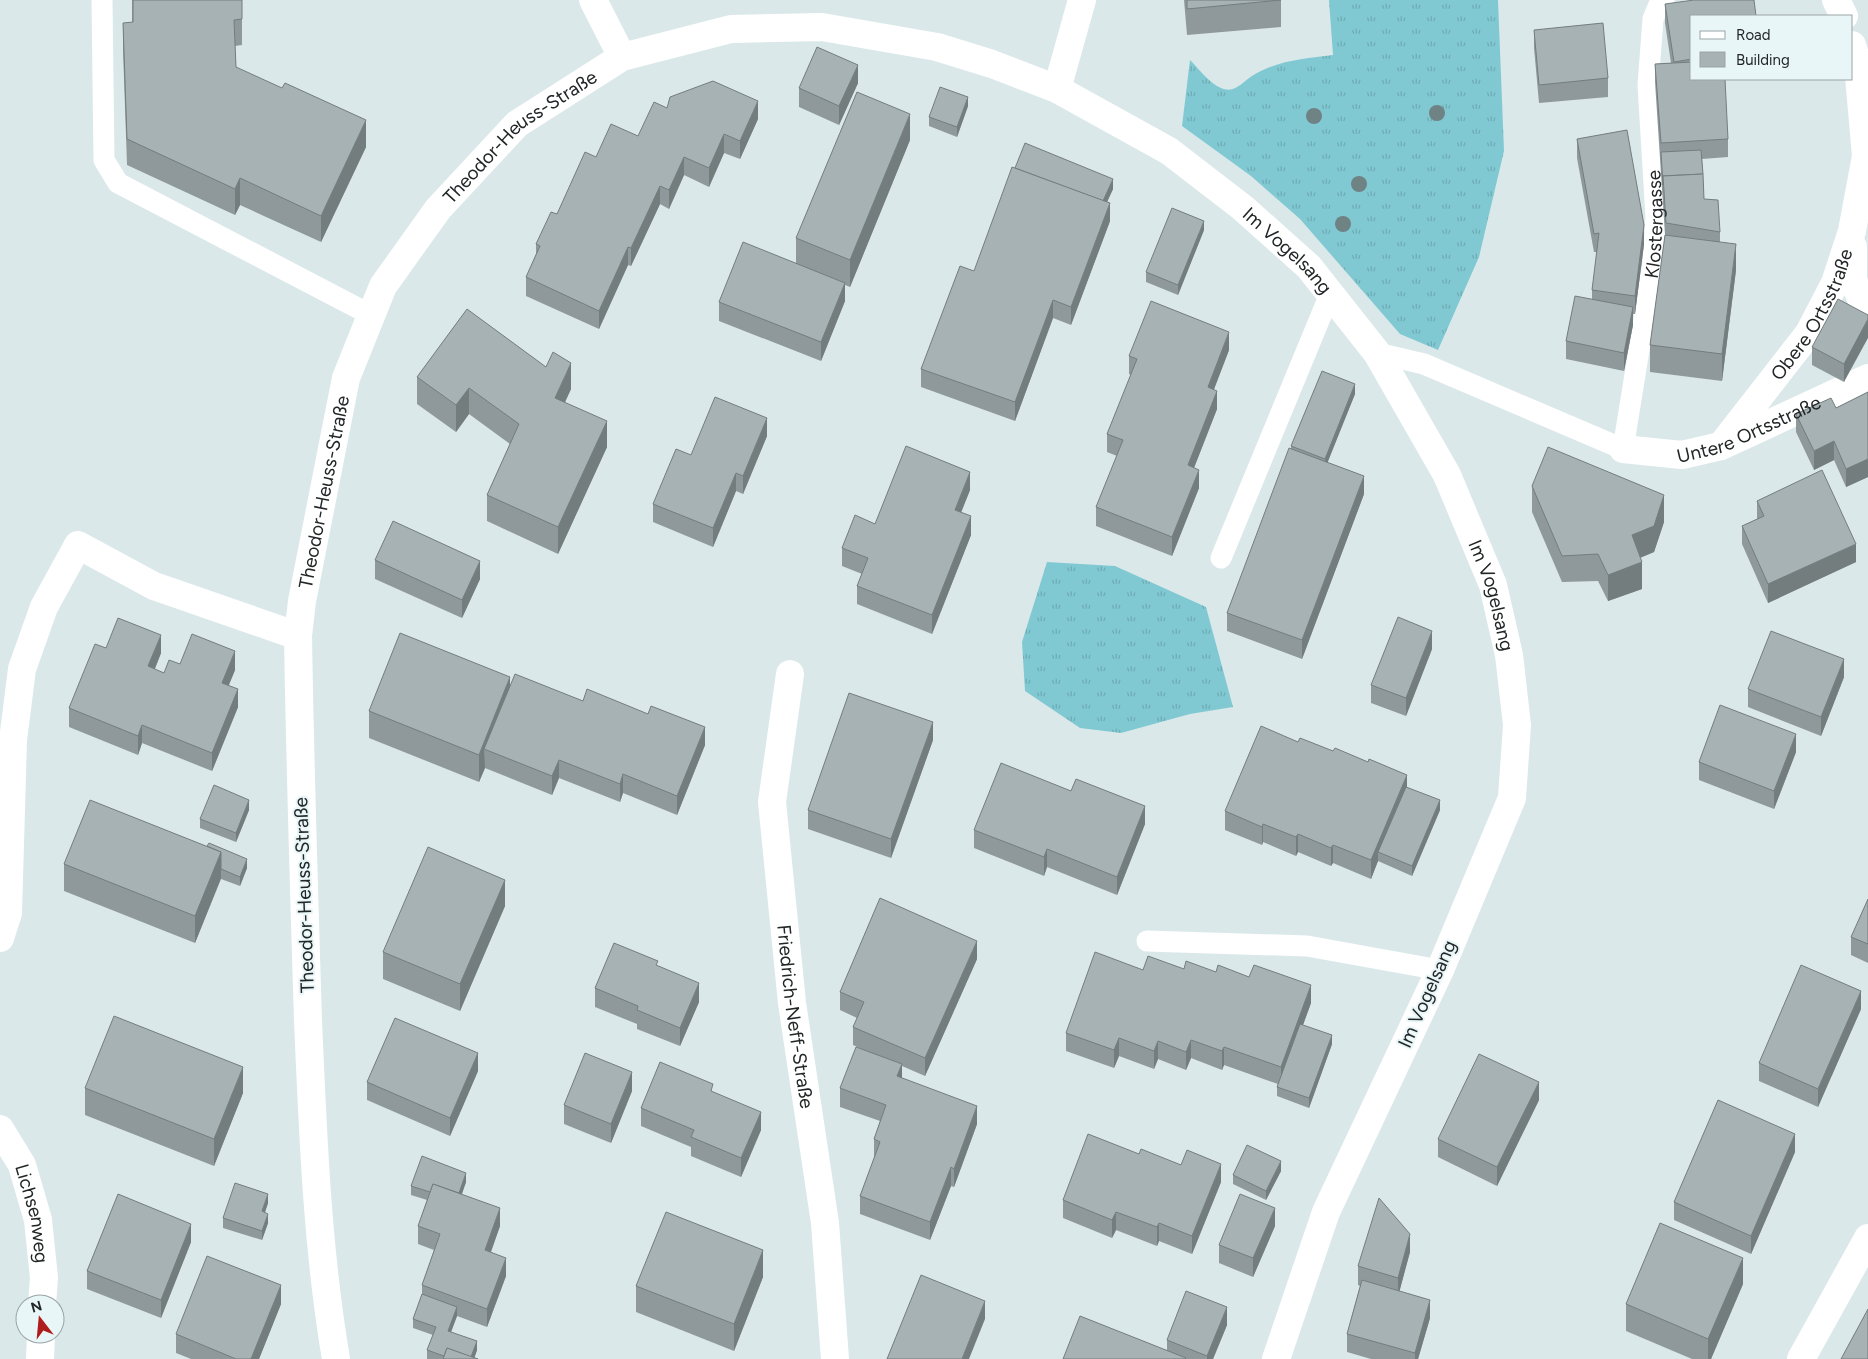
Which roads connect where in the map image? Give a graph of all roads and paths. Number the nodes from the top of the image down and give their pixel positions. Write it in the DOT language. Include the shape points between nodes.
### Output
graph roads {
  1 [pos="102,0"];
  2 [pos="593,0"];
  3 [pos="1082,0"];
  4 [pos="1664,0"];
  5 [pos="1836,0"];
  6 [pos="1844,15"];
  7 [pos="937,46"];
  8 [pos="1853,48"];
  9 [pos="622,57"];
  10 [pos="1057,89"];
  11 [pos="1852,231"];
  12 [pos="1330,294"];
  13 [pos="1868,314"];
  14 [pos="371,315"];
  15 [pos="1377,353"];
  16 [pos="1868,378"];
  17 [pos="1721,446"];
  18 [pos="1623,449"];
  19 [pos="1221,558"];
  20 [pos="298,636"];
  21 [pos="790,674"];
  22 [pos="0,938"];
  23 [pos="1147,941"];
  24 [pos="1440,970"];
  25 [pos="0,1129"];
  26 [pos="1868,1238"];
  27 [pos="43,1294"];
  28 [pos="41,1344"];
  29 [pos="40,1359"];
  30 [pos="336,1359"];
  31 [pos="835,1359"];
  32 [pos="1276,1359"];
  33 [pos="1801,1359"];
  1 -- 14 [label="lane" via="104,160 118,183"];
  2 -- 9 [label="street"];
  3 -- 10 [label="street"];
  4 -- 18 [label="lane, Klostergasse" via="1660,2 1654,19 1648,85 1656,217 1653,263"];
  5 -- 6 [label="street"];
  7 -- 9 [label="street, Theodor-Heuss-Straße" via="822,27 731,28"];
  7 -- 10 [label="street, Im Vogelsang"];
  8 -- 11 [label="street, Obere Ortsstraße" via="1858,65 1866,156"];
  9 -- 14 [label="street, Theodor-Heuss-Straße" via="517,124 438,209 383,286"];
  10 -- 12 [label="street, Im Vogelsang" via="1169,152 1243,208 1309,267"];
  11 -- 13 [label="street" via="1853,280"];
  11 -- 17 [label="street, Obere Ortsstraße" via="1835,283 1809,333"];
  12 -- 15 [label="street, Im Vogelsang"];
  12 -- 19 [label="lane"];
  14 -- 20 [label="street, Theodor-Heuss-Straße" via="346,378 302,600"];
  15 -- 18 [label="lane" via="1424,364"];
  15 -- 24 [label="street, Im Vogelsang" via="1447,475 1493,585 1509,655 1517,725 1512,798"];
  16 -- 17 [label="street, Untere Ortsstraße"];
  17 -- 18 [label="street, Untere Ortsstraße" via="1682,455"];
  20 -- 22 [label="street" via="154,586 78,546 44,607 22,669 13,740 8,913"];
  20 -- 30 [label="street, Theodor-Heuss-Straße" via="313,1156"];
  21 -- 31 [label="street, Friedrich-Neff-Straße" via="772,802 792,1003 825,1223"];
  23 -- 24 [label="lane" via="1308,946"];
  24 -- 32 [label="street, Im Vogelsang" via="1326,1212"];
  25 -- 27 [label="street, Lichsenweg" via="22,1165 38,1220"];
  26 -- 33 [label="street"];
  28 -- 29 [label="street"];
}
